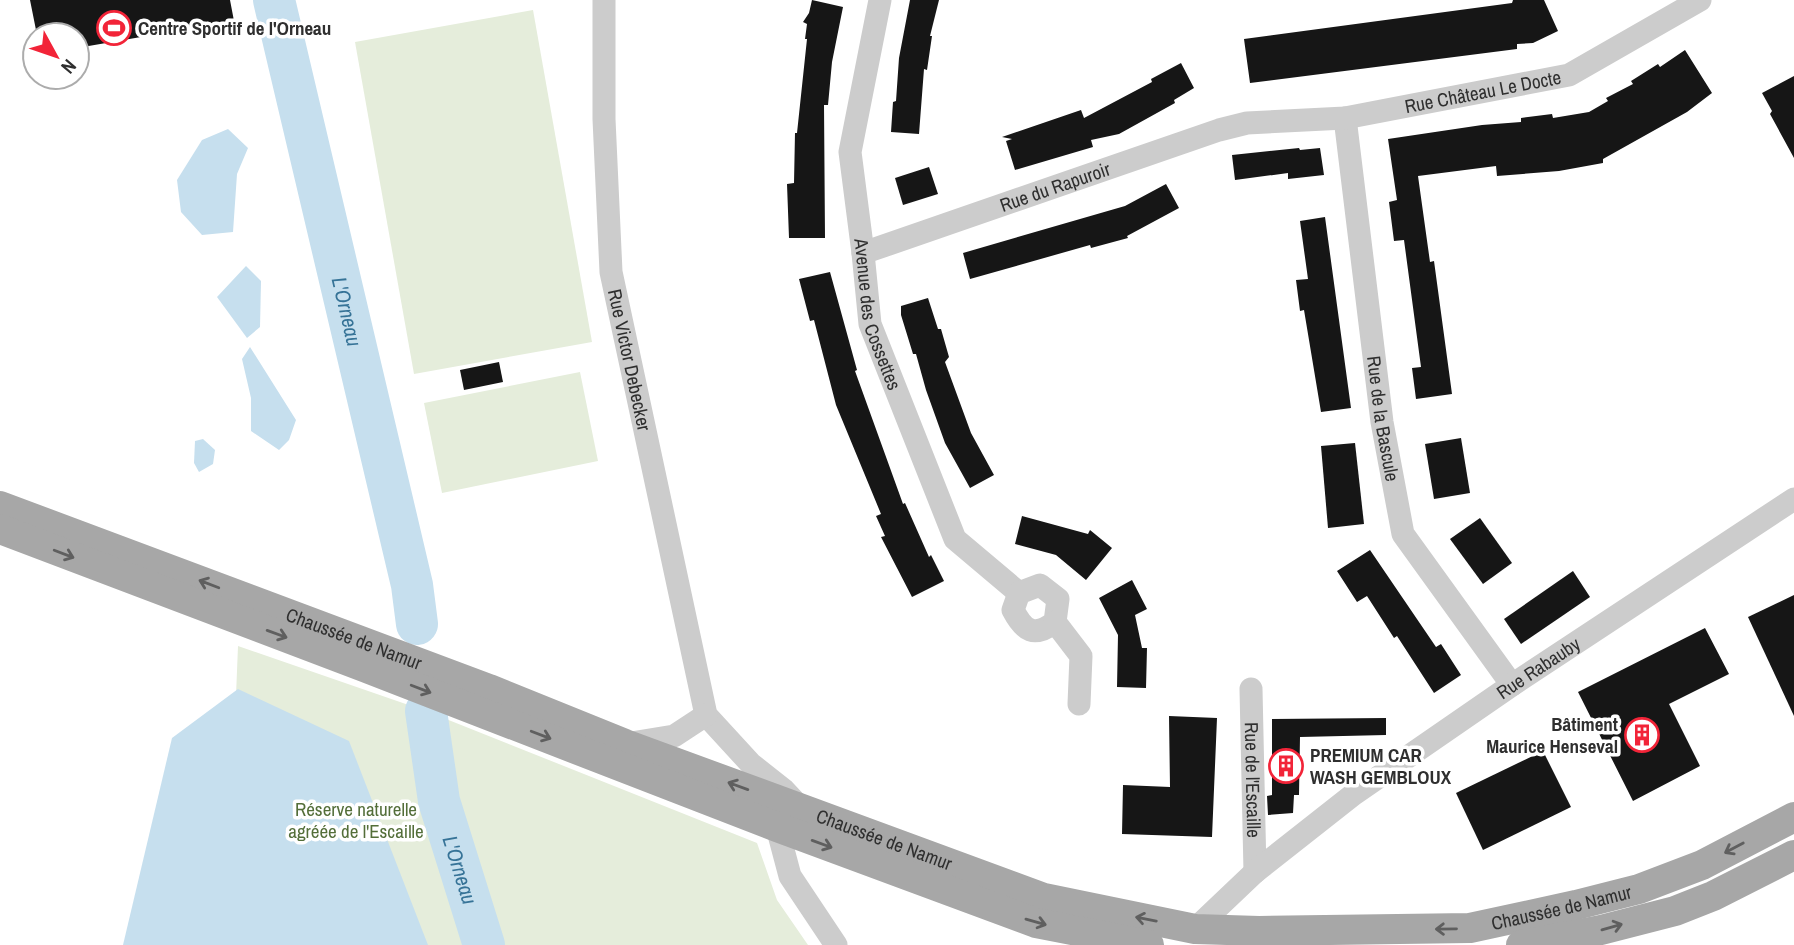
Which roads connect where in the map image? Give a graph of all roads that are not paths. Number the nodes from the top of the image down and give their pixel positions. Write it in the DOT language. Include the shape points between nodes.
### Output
graph roads {
  1 [pos="604,0"];
  2 [pos="880,0"];
  3 [pos="1700,0"];
  4 [pos="1345,118"];
  5 [pos="1247,123"];
  6 [pos="863,253"];
  7 [pos="1794,499"];
  8 [pos="0,506"];
  9 [pos="0,529"];
  10 [pos="1018,593"];
  11 [pos="1055,622"];
  12 [pos="1512,685"];
  13 [pos="1251,689"];
  14 [pos="483,700"];
  15 [pos="1079,704"];
  16 [pos="706,715"];
  17 [pos="625,744"];
  18 [pos="802,810"];
  19 [pos="1794,817"];
  20 [pos="777,827"];
  21 [pos="1794,855"];
  22 [pos="1255,872"];
  23 [pos="1195,929"];
  24 [pos="836,945"];
  25 [pos="1149,945"];
  26 [pos="1521,945"];
  1 -- 16 [label="street, Rue Victor Debecker" via="611,272"];
  2 -- 6 [label="street, Avenue des Cossettes" via="850,152"];
  3 -- 4 [label="street, Rue Château Le Docte" via="1569,75"];
  4 -- 5 [label="street, Rue Château Le Docte"];
  4 -- 12 [label="street, Rue de la Bascule" via="1382,422 1403,534"];
  5 -- 6 [label="street, Rue du Rapuroir"];
  6 -- 10 [label="street, Avenue des Cossettes" via="870,324 955,539"];
  7 -- 12 [label="street, Rue Rabauby"];
  14 -- 8 [label="main road, Chaussée de Namur, one-way" via="342,635"];
  9 -- 14 [label="main road, Chaussée de Namur, one-way" via="364,667"];
  10 -- 11 [label="street" via="1040,585 1058,599"];
  10 -- 11 [label="street" via="1013,610 1016,634 1045,629"];
  11 -- 15 [label="street" via="1081,656"];
  12 -- 22 [label="street, Rue Rabauby" via="1354,794"];
  13 -- 22 [label="street, Rue de l'Escaille"];
  14 -- 17 [label="main road, Chaussée de Namur"];
  14 -- 20 [label="main road, Chaussée de Namur, one-way"];
  16 -- 17 [label="street" via="674,736"];
  16 -- 18 [label="street"];
  18 -- 17 [label="main road, Chaussée de Namur, one-way"];
  23 -- 18 [label="main road, Chaussée de Namur, one-way" via="1044,898"];
  19 -- 23 [label="main road, Chaussée de Namur, one-way" via="1702,865 1639,889 1470,928"];
  20 -- 24 [label="street" via="790,876"];
  20 -- 25 [label="main road, Chaussée de Namur, one-way" via="1036,923"];
  26 -- 21 [label="main road, Chaussée de Namur, one-way" via="1675,911"];
  22 -- 23 [label="street, Rue Rabauby"];
}
